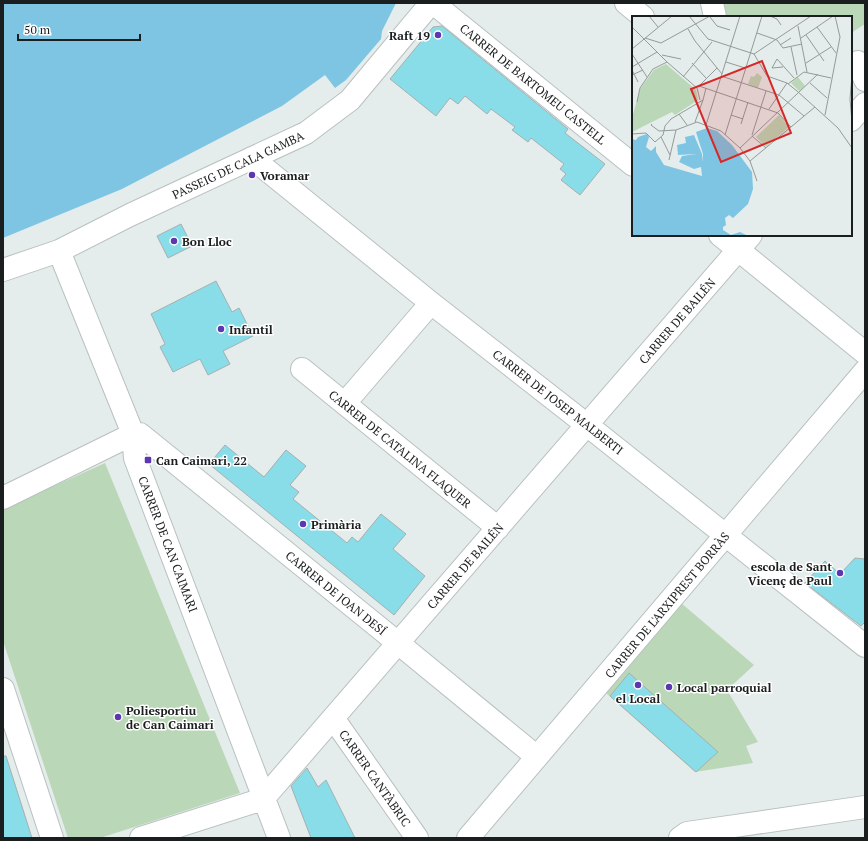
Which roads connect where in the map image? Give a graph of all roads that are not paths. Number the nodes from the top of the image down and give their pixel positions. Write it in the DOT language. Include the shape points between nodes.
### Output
graph roads {
  1 [pos="432,3"];
  2 [pos="626,3"];
  3 [pos="712,3"];
  4 [pos="642,16"];
  5 [pos="715,16"];
  6 [pos="865,104"];
  7 [pos="852,119"];
  8 [pos="252,158"];
  9 [pos="632,164"];
  10 [pos="724,236"];
  11 [pos="745,242"];
  12 [pos="59,251"];
  13 [pos="3,270"];
  14 [pos="431,303"];
  15 [pos="865,352"];
  16 [pos="302,369"];
  17 [pos="865,371"];
  18 [pos="345,403"];
  19 [pos="588,424"];
  20 [pos="133,434"];
  21 [pos="3,498"];
  22 [pos="498,528"];
  23 [pos="726,534"];
  24 [pos="863,641"];
  25 [pos="398,643"];
  26 [pos="3,689"];
  27 [pos="333,718"];
  28 [pos="537,757"];
  29 [pos="263,799"];
  30 [pos="865,807"];
  31 [pos="52,838"];
  32 [pos="141,838"];
  33 [pos="279,838"];
  34 [pos="417,838"];
  35 [pos="468,838"];
  36 [pos="680,838"];
  1 -- 8 [label="street, PASSEIG DE CALA GAMBA" via="350,100 306,133"];
  1 -- 9 [label="street, CARRER DE BARTOMEU CASTELL"];
  2 -- 4 [label="street"];
  3 -- 5 [label="street"];
  6 -- 7 [label="street"];
  8 -- 12 [label="street, PASSEIG DE CALA GAMBA"];
  8 -- 14 [label="street, CARRER DE JOSEP MALBERTI"];
  10 -- 11 [label="street"];
  11 -- 15 [label="street"];
  11 -- 19 [label="street, CARRER DE BAILÉN"];
  12 -- 13 [label="street, PASSEIG DE CALA GAMBA"];
  12 -- 20 [label="street, CARRER DE CAN CAIMARI"];
  14 -- 18 [label="street"];
  14 -- 19 [label="street, CARRER DE JOSEP MALBERTI"];
  16 -- 18 [label="street, CARRER DE CATALINA FLAQUER"];
  17 -- 23 [label="street, CARRER DE L'ARXIPREST BORRÀS"];
  18 -- 22 [label="street, CARRER DE CATALINA FLAQUER"];
  19 -- 22 [label="street, CARRER DE BAILÉN"];
  19 -- 23 [label="street, CARRER DE JOSEP MALBERTI"];
  20 -- 21 [label="street"];
  20 -- 25 [label="street, CARRER DE JOAN DESÍ" via="140,434"];
  20 -- 29 [label="street, CARRER DE CAN CAIMARI" via="135,458"];
  22 -- 25 [label="street, CARRER DE BAILÉN"];
  23 -- 24 [label="street, CARRER DE JOSEP MALBERTI"];
  23 -- 28 [label="street, CARRER DE L'ARXIPREST BORRÀS"];
  25 -- 27 [label="street, CARRER DE BAILÉN"];
  25 -- 28 [label="street, CARRER DE JOAN DESÍ"];
  26 -- 31 [label="street"];
  27 -- 29 [label="street, CARRER DE BAILÉN"];
  27 -- 34 [label="street, CARRER CANTÀBRIC"];
  28 -- 35 [label="street, CARRER DE L'ARXIPREST BORRÀS"];
  29 -- 32 [label="street"];
  29 -- 33 [label="street, CARRER DE CAN CAIMARI"];
  30 -- 36 [label="street" via="687,833"];
}
